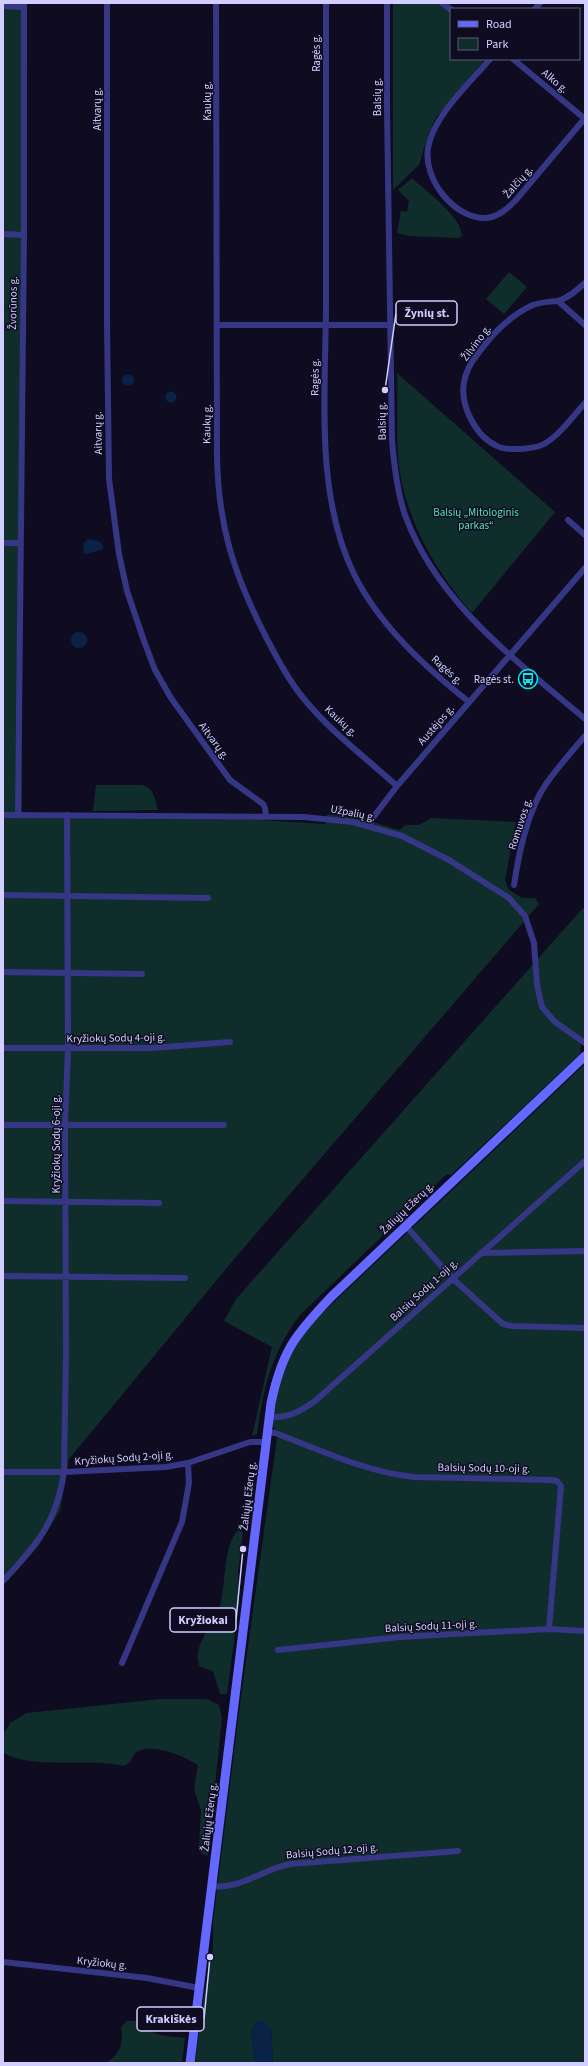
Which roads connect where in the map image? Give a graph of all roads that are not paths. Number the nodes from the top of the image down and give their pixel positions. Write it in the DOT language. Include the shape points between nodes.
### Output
graph roads {
  1 [pos="108,3"];
  2 [pos="216,3"];
  3 [pos="326,3"];
  4 [pos="388,3"];
  5 [pos="442,3"];
  6 [pos="24,5"];
  7 [pos="3,6"];
  8 [pos="450,9"];
  9 [pos="489,60"];
  10 [pos="514,60"];
  11 [pos="585,119"];
  12 [pos="3,234"];
  13 [pos="24,235"];
  14 [pos="585,284"];
  15 [pos="558,301"];
  16 [pos="326,324"];
  17 [pos="218,325"];
  18 [pos="391,325"];
  19 [pos="585,325"];
  20 [pos="585,403"];
  21 [pos="568,520"];
  22 [pos="585,535"];
  23 [pos="3,543"];
  24 [pos="20,543"];
  25 [pos="585,568"];
  26 [pos="511,655"];
  27 [pos="469,702"];
  28 [pos="585,719"];
  29 [pos="585,736"];
  30 [pos="397,786"];
  31 [pos="3,815"];
  32 [pos="18,815"];
  33 [pos="68,815"];
  34 [pos="266,816"];
  35 [pos="369,826"];
  36 [pos="514,885"];
  37 [pos="3,895"];
  38 [pos="67,897"];
  39 [pos="208,898"];
  40 [pos="3,972"];
  41 [pos="66,972"];
  42 [pos="142,974"];
  43 [pos="230,1042"];
  44 [pos="585,1042"];
  45 [pos="3,1048"];
  46 [pos="68,1049"];
  47 [pos="585,1056"];
  48 [pos="3,1125"];
  49 [pos="65,1125"];
  50 [pos="224,1125"];
  51 [pos="585,1162"];
  52 [pos="3,1201"];
  53 [pos="66,1201"];
  54 [pos="159,1203"];
  55 [pos="405,1225"];
  56 [pos="481,1252"];
  57 [pos="585,1252"];
  58 [pos="3,1276"];
  59 [pos="65,1277"];
  60 [pos="186,1278"];
  61 [pos="452,1278"];
  62 [pos="585,1328"];
  63 [pos="269,1417"];
  64 [pos="267,1432"];
  65 [pos="266,1442"];
  66 [pos="188,1463"];
  67 [pos="3,1472"];
  68 [pos="64,1472"];
  69 [pos="3,1581"];
  70 [pos="549,1629"];
  71 [pos="585,1631"];
  72 [pos="278,1650"];
  73 [pos="122,1663"];
  74 [pos="458,1851"];
  75 [pos="212,1886"];
  76 [pos="3,1962"];
  77 [pos="199,1988"];
  78 [pos="190,2063"];
  1 -- 34 [label="street, Aitvarų g." via="109,479 119,554 136,618 167,691 230,780 262,804"];
  2 -- 17 [label="street, Kaukų g."];
  3 -- 16 [label="street, Ragės g."];
  4 -- 18 [label="street, Balsių g."];
  5 -- 8 [label="street"];
  6 -- 7 [label="street"];
  6 -- 13 [label="street, Žvorūnos g."];
  9 -- 11 [label="street, Žalčių g." via="449,108 438,124 428,147 429,170 434,180 448,199 467,214 487,218 505,211"];
  10 -- 11 [label="street, Alko g."];
  12 -- 13 [label="street"];
  13 -- 24 [label="street, Žvorūnos g."];
  14 -- 15 [label="street, Žilvino g."];
  15 -- 19 [label="street"];
  15 -- 20 [label="street, Žilvino g." via="546,301 519,312 493,335 468,370 464,382 466,406 474,425 484,436 496,446 509,450 533,448 544,444"];
  16 -- 17 [label="street"];
  16 -- 18 [label="street"];
  16 -- 27 [label="street, Ragės g." via="325,415 328,468 334,518 345,553 354,574 378,612 422,661"];
  17 -- 30 [label="street, Kaukų g." via="217,481 223,525 237,576 275,654 304,699"];
  18 -- 26 [label="street, Balsių g." via="392,440 396,477 405,514 425,555 449,592 474,621"];
  21 -- 22 [label="street"];
  23 -- 24 [label="street"];
  24 -- 32 [label="street, Žvorūnos g."];
  25 -- 26 [label="street, Austėjos g."];
  26 -- 27 [label="street, Austėjos g."];
  26 -- 28 [label="street, Balsių g."];
  27 -- 30 [label="street, Austėjos g."];
  29 -- 36 [label="street, Romuvos g." via="539,795 527,828"];
  30 -- 35 [label="street, Austėjos g."];
  31 -- 32 [label="street, Užpalių g."];
  32 -- 33 [label="street, Užpalių g."];
  33 -- 34 [label="street, Užpalių g."];
  33 -- 38 [label="street, Kryžiokų Sodų 6-oji g."];
  34 -- 35 [label="street, Užpalių g." via="322,818"];
  35 -- 44 [label="street, Užpalių g." via="402,836 426,848 509,898 526,916 534,943 537,986 542,1007 555,1022"];
  37 -- 38 [label="street"];
  38 -- 39 [label="street"];
  38 -- 41 [label="street, Kryžiokų Sodų 6-oji g."];
  40 -- 41 [label="street"];
  41 -- 42 [label="street"];
  41 -- 46 [label="street, Kryžiokų Sodų 6-oji g."];
  43 -- 46 [label="street, Kryžiokų Sodų 4-oji g." via="152,1048"];
  45 -- 46 [label="street, Kryžiokų Sodų 4-oji g."];
  46 -- 49 [label="street, Kryžiokų Sodų 6-oji g."];
  47 -- 55 [label="main road, Žaliųjų Ežerų g."];
  48 -- 49 [label="street"];
  49 -- 50 [label="street"];
  49 -- 53 [label="street, Kryžiokų Sodų 6-oji g."];
  51 -- 56 [label="street, Balsių Sodų 1-oji g."];
  52 -- 53 [label="street"];
  53 -- 54 [label="street"];
  53 -- 59 [label="street, Kryžiokų Sodų 6-oji g."];
  55 -- 61 [label="street"];
  55 -- 63 [label="main road, Žaliųjų Ežerų g." via="331,1297 295,1338 280,1367"];
  56 -- 57 [label="street"];
  56 -- 61 [label="street, Balsių Sodų 1-oji g."];
  58 -- 59 [label="street"];
  59 -- 60 [label="street"];
  59 -- 68 [label="street, Kryžiokų Sodų 6-oji g."];
  61 -- 62 [label="street" via="503,1324"];
  61 -- 63 [label="street, Balsių Sodų 1-oji g." via="315,1400 297,1413"];
  63 -- 64 [label="main road, Žaliųjų Ežerų g."];
  64 -- 65 [label="main road, Žaliųjų Ežerų g."];
  64 -- 70 [label="street, Balsių Sodų 10-oji g." via="360,1466 393,1475 557,1481 561,1486"];
  65 -- 66 [label="street, Kryžiokų Sodų 2-oji g." via="250,1442"];
  65 -- 75 [label="main road, Žaliųjų Ežerų g."];
  66 -- 68 [label="street, Kryžiokų Sodų 2-oji g." via="142,1469"];
  66 -- 73 [label="street" via="190,1483 182,1522"];
  67 -- 68 [label="street, Kryžiokų Sodų 2-oji g."];
  68 -- 69 [label="street, Kryžiokų Sodų 6-oji g." via="61,1491 50,1522 24,1558"];
  70 -- 71 [label="street, Balsių Sodų 11-oji g."];
  70 -- 72 [label="street, Balsių Sodų 11-oji g." via="400,1637"];
  74 -- 75 [label="street, Balsių Sodų 12-oji g." via="290,1864 275,1867 226,1888"];
  75 -- 77 [label="main road, Žaliųjų Ežerų g."];
  76 -- 77 [label="street, Kryžiokų g." via="147,1978"];
  77 -- 78 [label="main road, Žaliųjų Ežerų g."];
}
